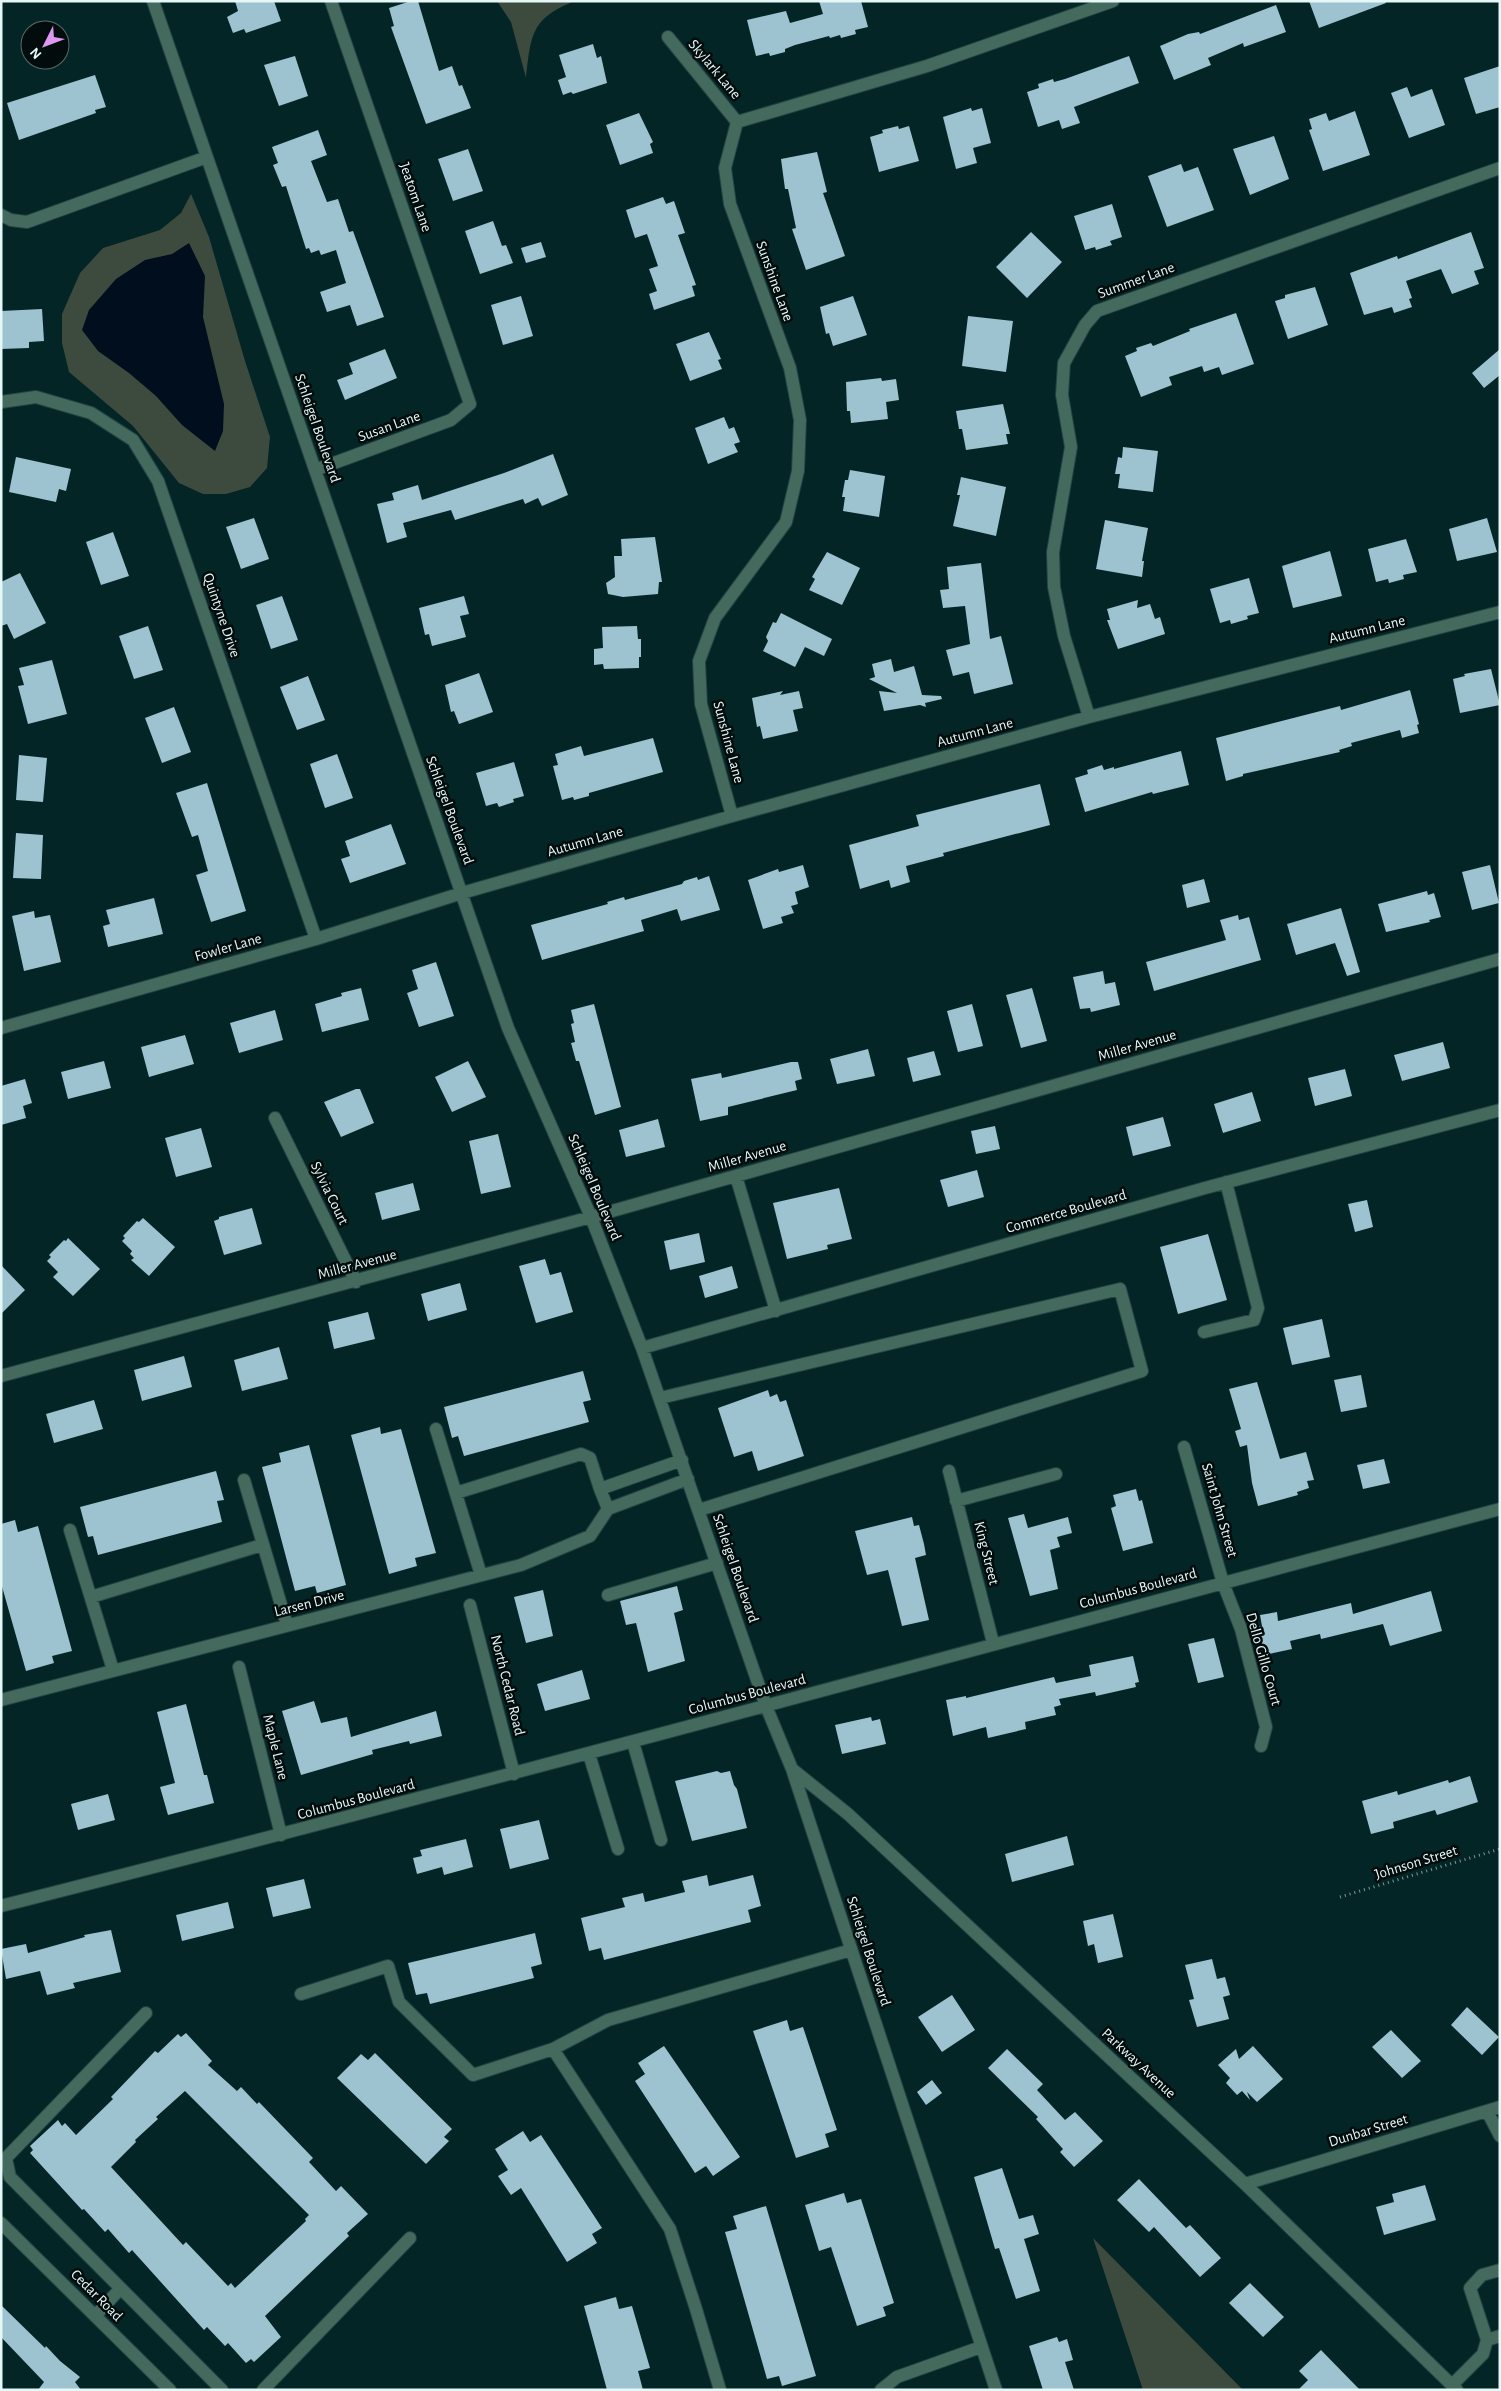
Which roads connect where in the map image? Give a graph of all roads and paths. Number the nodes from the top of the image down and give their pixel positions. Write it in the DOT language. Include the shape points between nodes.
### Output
graph roads {
  1 [pos="153,1"];
  2 [pos="331,1"];
  3 [pos="1113,1"];
  4 [pos="668,37"];
  5 [pos="737,122"];
  6 [pos="206,156"];
  7 [pos="1500,168"];
  8 [pos="1,215"];
  9 [pos="1,402"];
  10 [pos="470,404"];
  11 [pos="315,470"];
  12 [pos="1500,612"];
  13 [pos="1089,717"];
  14 [pos="732,816"];
  15 [pos="462,892"];
  16 [pos="316,939"];
  17 [pos="1500,959"];
  18 [pos="1,1028"];
  19 [pos="1500,1110"];
  20 [pos="275,1118"];
  21 [pos="736,1176"];
  22 [pos="1226,1182"];
  23 [pos="591,1217"];
  24 [pos="356,1282"];
  25 [pos="776,1311"];
  26 [pos="1204,1332"];
  27 [pos="642,1348"];
  28 [pos="1,1376"];
  29 [pos="660,1398"];
  30 [pos="436,1429"];
  31 [pos="1184,1447"];
  32 [pos="682,1460"];
  33 [pos="949,1471"];
  34 [pos="1056,1474"];
  35 [pos="688,1479"];
  36 [pos="244,1480"];
  37 [pos="600,1489"];
  38 [pos="456,1493"];
  39 [pos="956,1501"];
  40 [pos="608,1509"];
  41 [pos="1500,1509"];
  42 [pos="699,1510"];
  43 [pos="70,1530"];
  44 [pos="262,1545"];
  45 [pos="718,1563"];
  46 [pos="481,1575"];
  47 [pos="1223,1583"];
  48 [pos="608,1595"];
  49 [pos="91,1597"];
  50 [pos="470,1604"];
  51 [pos="287,1625"];
  52 [pos="993,1643"];
  53 [pos="239,1667"];
  54 [pos="113,1670"];
  55 [pos="1,1700"];
  56 [pos="766,1706"];
  57 [pos="634,1742"];
  58 [pos="1261,1746"];
  59 [pos="589,1754"];
  60 [pos="792,1770"];
  61 [pos="514,1774"];
  62 [pos="281,1835"];
  63 [pos="660,1840"];
  64 [pos="1500,1848"];
  65 [pos="618,1849"];
  66 [pos="1340,1896"];
  67 [pos="1,1906"];
  68 [pos="851,1950"];
  69 [pos="301,1994"];
  70 [pos="146,2013"];
  71 [pos="553,2049"];
  72 [pos="1500,2107"];
  73 [pos="1487,2111"];
  74 [pos="1500,2136"];
  75 [pos="1245,2184"];
  76 [pos="1,2223"];
  77 [pos="410,2238"];
  78 [pos="1500,2270"];
  79 [pos="120,2289"];
  80 [pos="95,2316"];
  81 [pos="1500,2336"];
  82 [pos="1486,2340"];
  83 [pos="981,2347"];
  84 [pos="1454,2388"];
  85 [pos="170,2390"];
  86 [pos="222,2390"];
  87 [pos="262,2390"];
  88 [pos="720,2390"];
  89 [pos="881,2390"];
  90 [pos="996,2390"];
  1 -- 6 [label="street, Schleigel Boulevard"];
  2 -- 10 [label="street, Jeatom Lane"];
  3 -- 5 [label="street" via="928,66"];
  4 -- 5 [label="street, Skylark Lane"];
  5 -- 14 [label="street, Sunshine Lane" via="725,168 730,204 790,368 800,420 798,471 786,522 715,618 699,661 701,704"];
  6 -- 8 [label="street" via="27,222"];
  6 -- 11 [label="street, Schleigel Boulevard"];
  7 -- 13 [label="street, Summer Lane" via="1097,311 1085,325 1064,363 1062,395 1071,448 1052,552 1054,587 1064,636"];
  9 -- 16 [label="street, Quintyne Drive" via="36,397 91,413 133,440 158,481"];
  10 -- 11 [label="street, Susan Lane" via="452,420"];
  11 -- 15 [label="street, Schleigel Boulevard"];
  12 -- 13 [label="street, Autumn Lane"];
  13 -- 14 [label="street, Autumn Lane"];
  14 -- 15 [label="street, Autumn Lane"];
  15 -- 16 [label="street, Fowler Lane"];
  15 -- 23 [label="street, Schleigel Boulevard" via="508,1028"];
  16 -- 18 [label="street, Fowler Lane"];
  17 -- 21 [label="street, Miller Avenue"];
  19 -- 22 [label="street, Commerce Boulevard"];
  20 -- 24 [label="street, Sylvia Court"];
  21 -- 23 [label="street, Miller Avenue"];
  21 -- 25 [label="street"];
  22 -- 25 [label="street, Commerce Boulevard"];
  22 -- 26 [label="street" via="1258,1308 1254,1320"];
  23 -- 24 [label="street, Miller Avenue"];
  23 -- 27 [label="street, Schleigel Boulevard"];
  24 -- 28 [label="street, Miller Avenue"];
  25 -- 27 [label="street, Commerce Boulevard"];
  27 -- 29 [label="street, Schleigel Boulevard"];
  29 -- 32 [label="street, Schleigel Boulevard"];
  29 -- 42 [label="street" via="1120,1289 1142,1371"];
  30 -- 38 [label="street"];
  31 -- 47 [label="street, Saint John Street"];
  32 -- 35 [label="street, Schleigel Boulevard"];
  32 -- 37 [label="street"];
  33 -- 39 [label="street, King Street"];
  34 -- 39 [label="street"];
  35 -- 40 [label="street"];
  35 -- 42 [label="street, Schleigel Boulevard"];
  36 -- 44 [label="street"];
  37 -- 38 [label="street" via="590,1458 581,1454"];
  37 -- 40 [label="street"];
  38 -- 46 [label="street"];
  39 -- 52 [label="street, King Street"];
  40 -- 46 [label="street, Larsen Drive" via="590,1536 521,1565"];
  41 -- 47 [label="street, Columbus Boulevard"];
  42 -- 45 [label="street, Schleigel Boulevard"];
  43 -- 49 [label="street"];
  44 -- 49 [label="street"];
  44 -- 51 [label="street"];
  45 -- 48 [label="street"];
  45 -- 56 [label="street, Schleigel Boulevard"];
  46 -- 51 [label="street, Larsen Drive"];
  47 -- 52 [label="street, Columbus Boulevard"];
  47 -- 58 [label="street, Dello Gillo Court" via="1241,1629 1266,1727"];
  49 -- 54 [label="street"];
  50 -- 61 [label="street, North Cedar Road"];
  51 -- 54 [label="street, Larsen Drive"];
  52 -- 56 [label="street, Columbus Boulevard"];
  53 -- 62 [label="street, Maple Lane"];
  54 -- 55 [label="street, Larsen Drive"];
  56 -- 57 [label="street, Columbus Boulevard"];
  56 -- 60 [label="street, Schleigel Boulevard"];
  57 -- 59 [label="street, Columbus Boulevard"];
  57 -- 63 [label="street"];
  59 -- 61 [label="street, Columbus Boulevard"];
  59 -- 65 [label="street"];
  60 -- 68 [label="street, Schleigel Boulevard"];
  60 -- 75 [label="street, Parkway Avenue" via="848,1814"];
  61 -- 62 [label="street, Columbus Boulevard"];
  62 -- 67 [label="street, Columbus Boulevard"];
  64 -- 66 [label="path, Johnson Street"];
  68 -- 71 [label="street" via="608,2020"];
  68 -- 83 [label="street, Schleigel Boulevard"];
  69 -- 71 [label="street" via="388,1966 399,2002 474,2075"];
  70 -- 79 [label="street" via="6,2158 10,2177"];
  71 -- 88 [label="street" via="670,2229"];
  72 -- 73 [label="street, Dunbar Street"];
  73 -- 74 [label="street"];
  73 -- 75 [label="street, Dunbar Street"];
  75 -- 84 [label="street, Parkway Avenue"];
  76 -- 80 [label="street, Cedar Road"];
  77 -- 87 [label="street"];
  78 -- 82 [label="street" via="1482,2275 1470,2288"];
  79 -- 80 [label="street"];
  79 -- 86 [label="street"];
  80 -- 85 [label="street, Cedar Road"];
  81 -- 82 [label="street"];
  82 -- 84 [label="street" via="1483,2354"];
  83 -- 89 [label="street" via="897,2377"];
  83 -- 90 [label="street, Schleigel Boulevard"];
}
